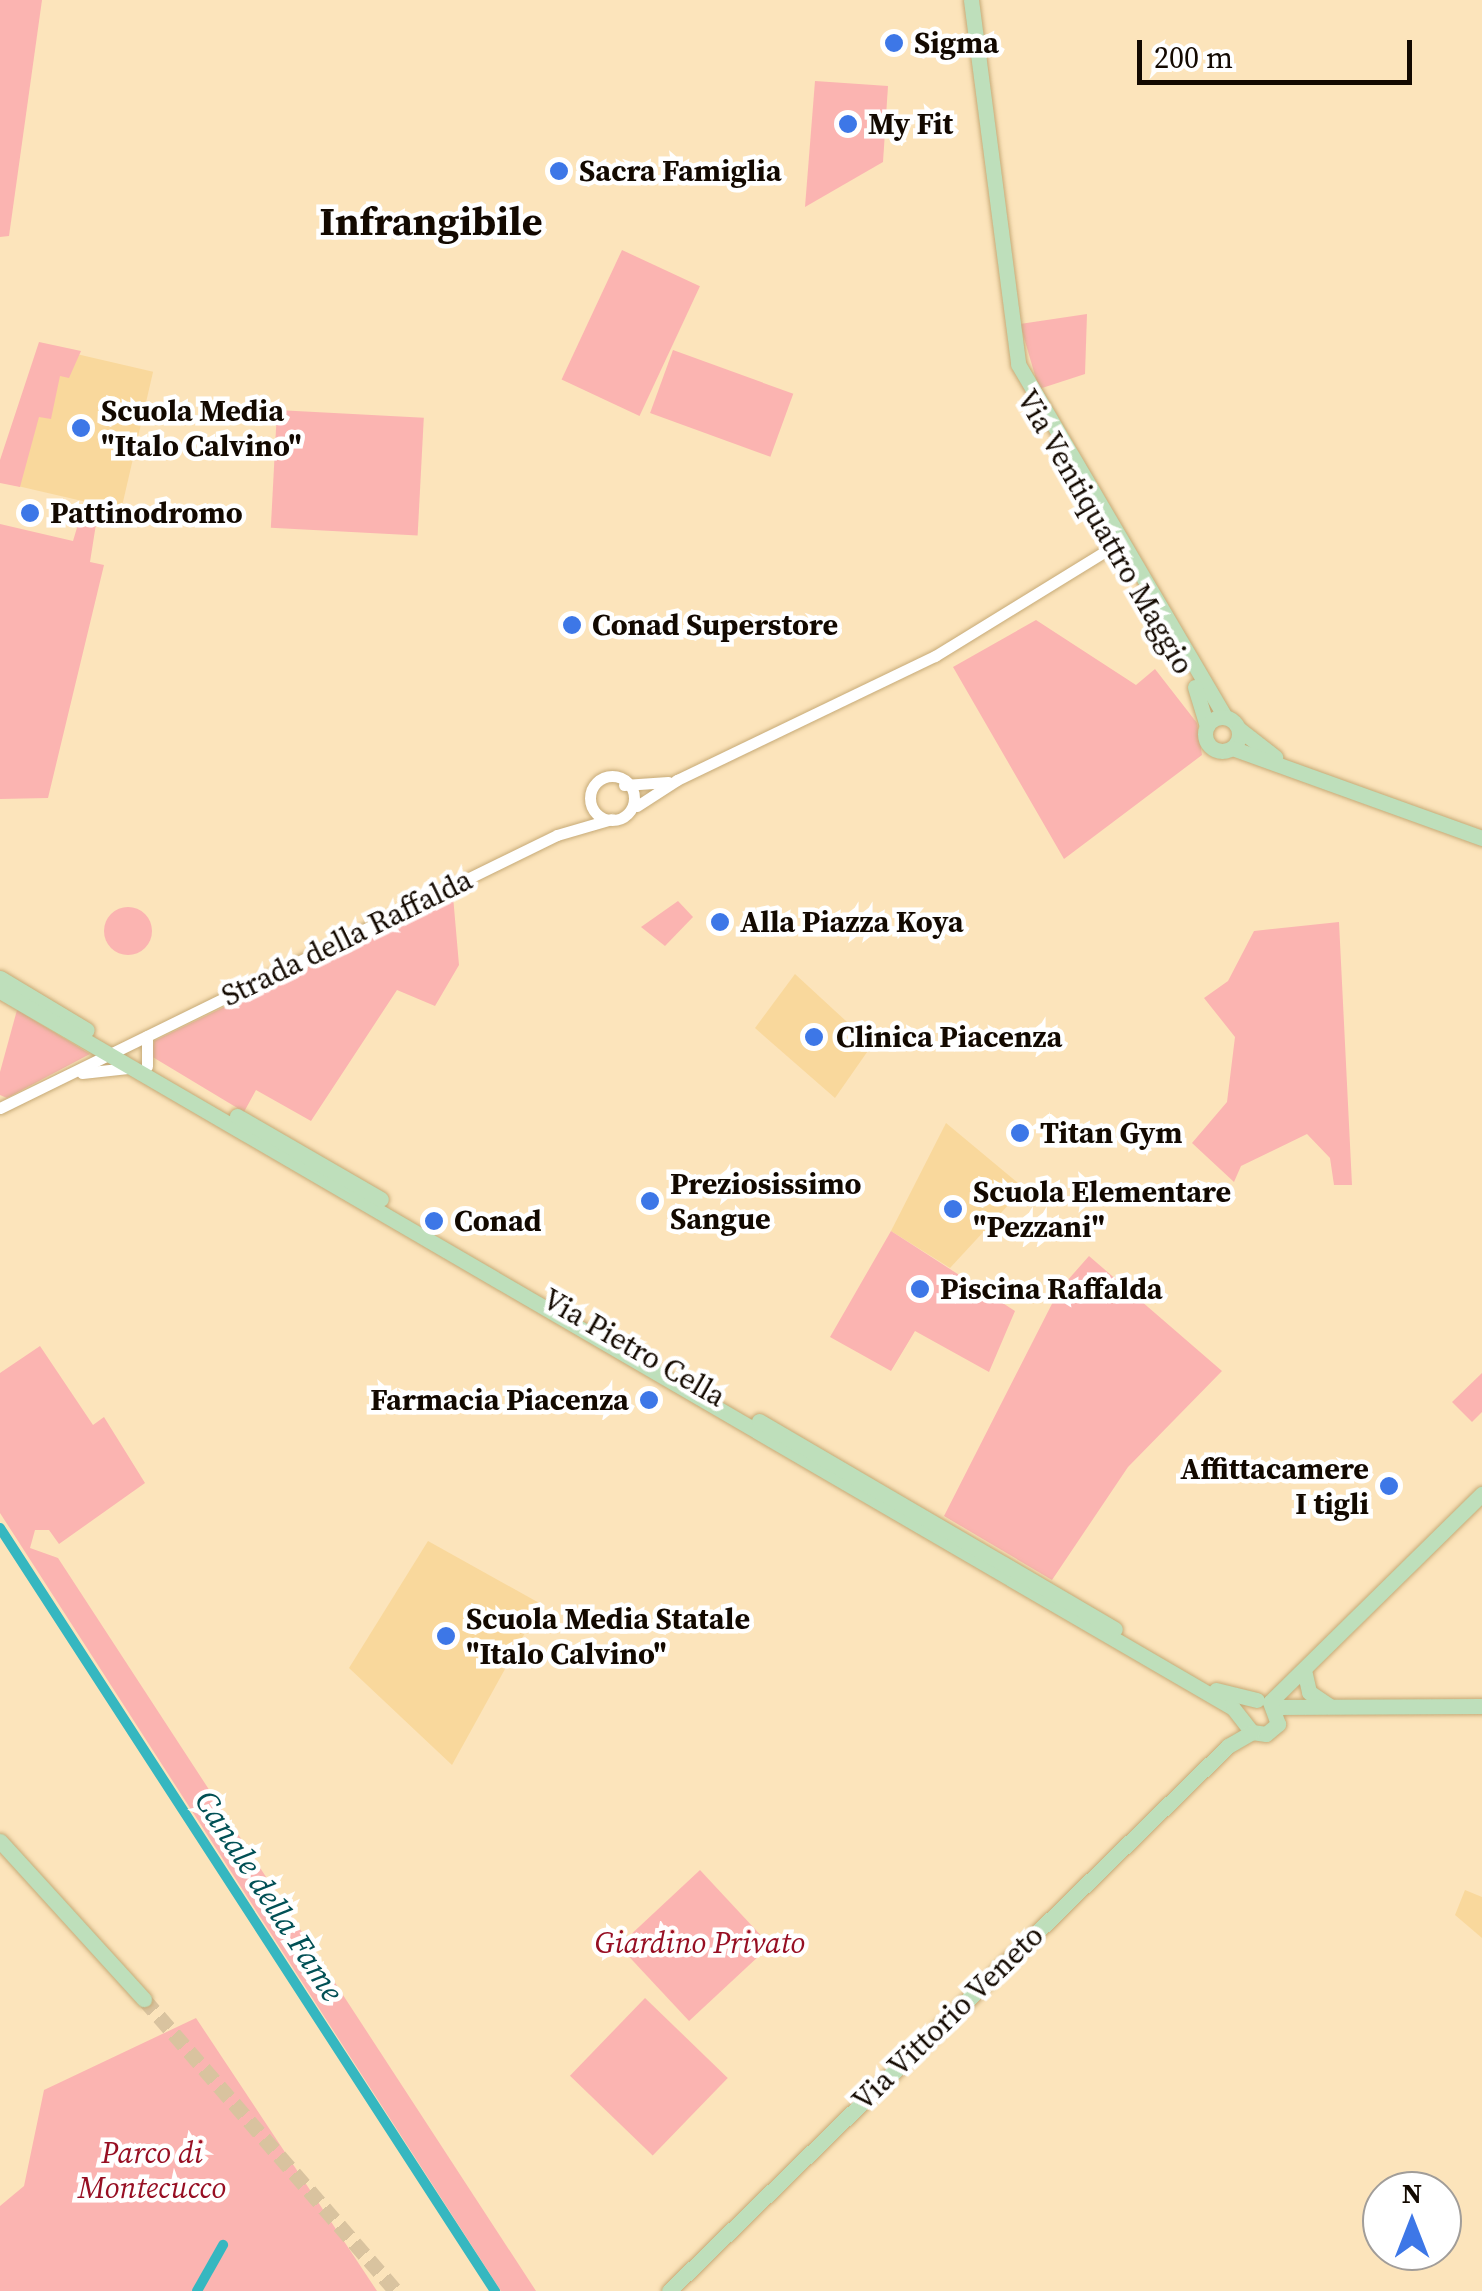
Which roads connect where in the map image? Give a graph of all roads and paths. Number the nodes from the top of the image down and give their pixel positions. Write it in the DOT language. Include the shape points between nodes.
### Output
graph roads {
  1 [pos="971,0"];
  2 [pos="980,0"];
  3 [pos="976,49"];
  4 [pos="1011,336"];
  5 [pos="1112,547"];
  6 [pos="1170,624"];
  7 [pos="1225,717"];
  8 [pos="1207,726"];
  9 [pos="1239,730"];
  10 [pos="1232,748"];
  11 [pos="1299,773"];
  12 [pos="677,780"];
  13 [pos="624,785"];
  14 [pos="592,803"];
  15 [pos="638,806"];
  16 [pos="612,819"];
  17 [pos="580,824"];
  18 [pos="1482,838"];
  19 [pos="6,988"];
  20 [pos="148,1036"];
  21 [pos="115,1052"];
  22 [pos="140,1067"];
  23 [pos="63,1077"];
  24 [pos="0,1108"];
  25 [pos="1482,1494"];
  26 [pos="1304,1670"];
  27 [pos="1268,1703"];
  28 [pos="1330,1706"];
  29 [pos="1482,1706"];
  30 [pos="1296,1710"];
  31 [pos="1278,1724"];
  32 [pos="1248,1726"];
  33 [pos="0,1841"];
  34 [pos="144,1999"];
  35 [pos="669,2291"];
  1 -- 3 [label="main road, Via Ventiquattro Maggio"];
  2 -- 3 [label="main road, Via Ventiquattro Maggio"];
  3 -- 4 [label="main road, Via Ventiquattro Maggio"];
  4 -- 5 [label="main road, Via Ventiquattro Maggio" via="1022,395"];
  4 -- 6 [label="main road, Via Ventiquattro Maggio" via="1032,394"];
  5 -- 6 [label="main road"];
  5 -- 8 [label="main road, Via Ventiquattro Maggio" via="1188,672"];
  5 -- 12 [label="street, Strada della Raffalda" via="935,656"];
  6 -- 7 [label="main road, Via Ventiquattro Maggio"];
  7 -- 8 [label="main road"];
  7 -- 9 [label="main road, Via Ventiquattro Maggio"];
  8 -- 10 [label="main road, Via Ventiquattro Maggio" via="1213,748"];
  9 -- 10 [label="main road"];
  9 -- 11 [label="main road, Via Ventiquattro Maggio"];
  10 -- 11 [label="main road, Via Ventiquattro Maggio"];
  11 -- 18 [label="main road, Via Ventiquattro Maggio"];
  12 -- 13 [label="street, Strada della Raffalda"];
  12 -- 15 [label="street, Strada della Raffalda"];
  13 -- 14 [label="street, Strada della Raffalda" via="594,779"];
  13 -- 15 [label="street"];
  14 -- 16 [label="street"];
  14 -- 17 [label="street, Strada della Raffalda"];
  15 -- 16 [label="street, Strada della Raffalda" via="630,817"];
  16 -- 17 [label="street, Strada della Raffalda"];
  17 -- 20 [label="street, Strada della Raffalda"];
  19 -- 21 [label="main road, Via Pietro Cella"];
  20 -- 21 [label="street, Strada della Raffalda"];
  20 -- 22 [label="street"];
  21 -- 22 [label="main road, Via Pietro Cella"];
  21 -- 23 [label="street, Strada della Raffalda"];
  22 -- 23 [label="street"];
  22 -- 27 [label="main road, Via Pietro Cella" via="1210,1687"];
  22 -- 32 [label="main road, Via Pietro Cella"];
  23 -- 24 [label="street, Strada della Raffalda"];
  25 -- 26 [label="main road"];
  26 -- 27 [label="main road"];
  26 -- 28 [label="main road" via="1309,1692"];
  27 -- 30 [label="main road, Via Pietro Cella"];
  27 -- 31 [label="main road"];
  27 -- 32 [label="main road, Via Vittorio Veneto"];
  28 -- 29 [label="main road"];
  28 -- 30 [label="main road"];
  30 -- 31 [label="main road"];
  31 -- 32 [label="main road" via="1266,1734"];
  32 -- 35 [label="main road, Via Vittorio Veneto"];
  33 -- 34 [label="main road"];
}
